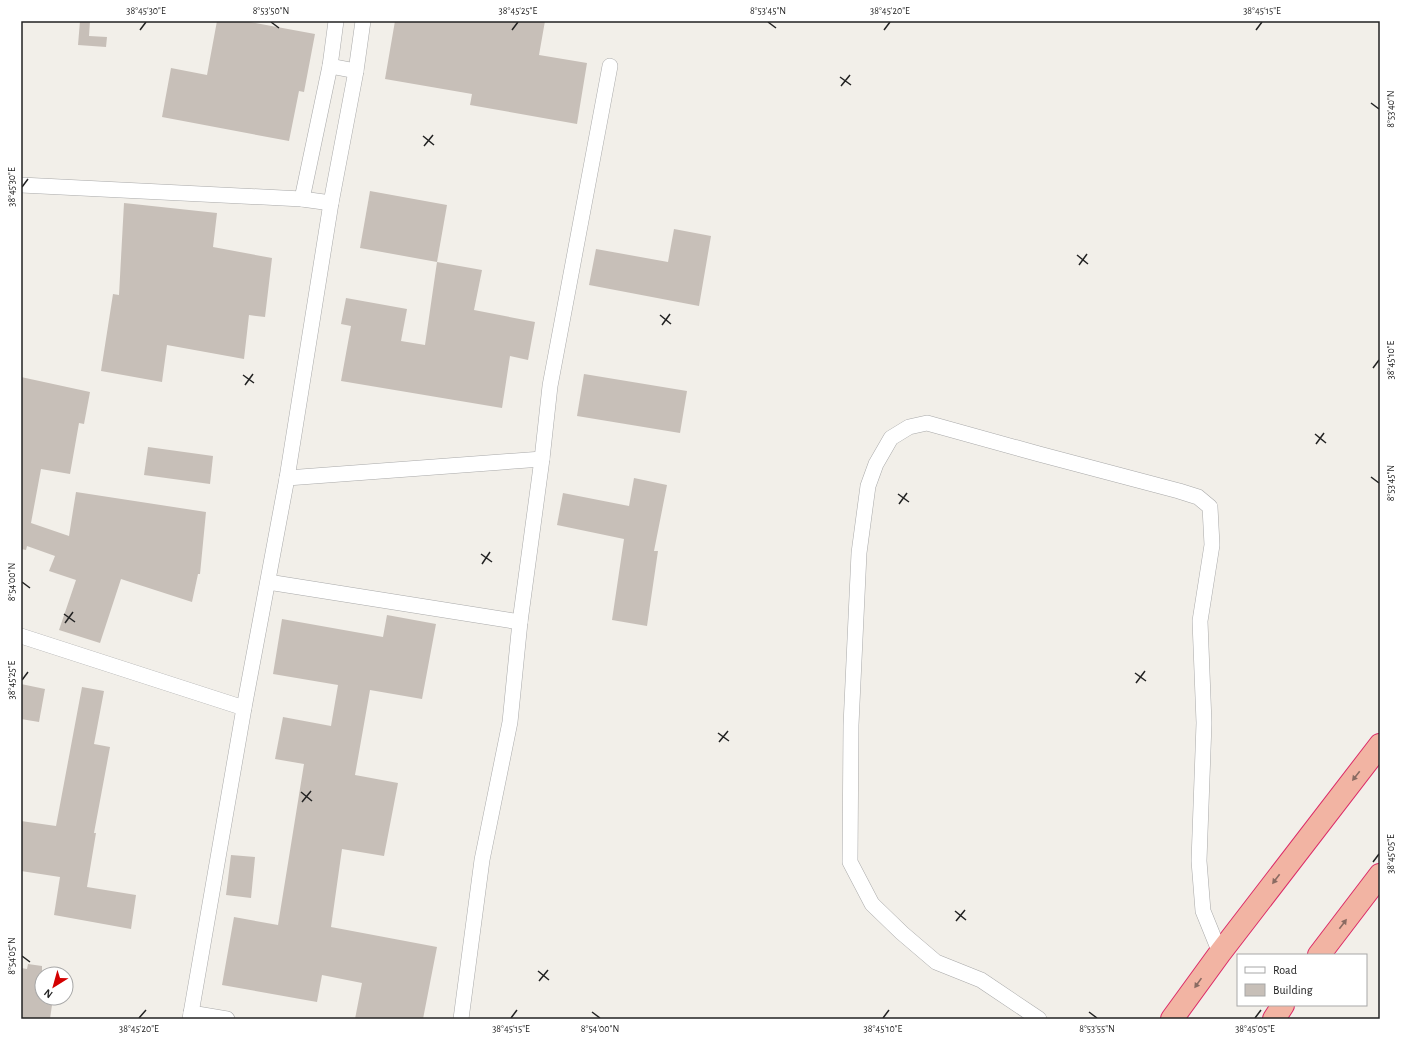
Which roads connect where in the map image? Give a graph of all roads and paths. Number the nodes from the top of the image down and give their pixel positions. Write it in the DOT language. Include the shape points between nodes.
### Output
graph roads {
  1 [pos="336,21"];
  2 [pos="363,21"];
  3 [pos="330,66"];
  4 [pos="610,66"];
  5 [pos="356,70"];
  6 [pos="21,185"];
  7 [pos="302,200"];
  8 [pos="331,202"];
  9 [pos="542,459"];
  10 [pos="287,478"];
  11 [pos="268,582"];
  12 [pos="520,622"];
  13 [pos="21,636"];
  14 [pos="244,708"];
  15 [pos="1380,745"];
  16 [pos="1380,875"];
  17 [pos="1220,953"];
  18 [pos="1320,954"];
  19 [pos="1282,1006"];
  20 [pos="191,1016"];
  21 [pos="227,1019"];
  22 [pos="461,1019"];
  23 [pos="1039,1019"];
  24 [pos="1172,1019"];
  25 [pos="1274,1019"];
  1 -- 3 [label="street"];
  2 -- 5 [label="street"];
  3 -- 5 [label="street"];
  3 -- 7 [label="street"];
  4 -- 9 [label="street" via="550,386"];
  5 -- 8 [label="street"];
  6 -- 7 [label="street"];
  7 -- 8 [label="street"];
  8 -- 10 [label="street"];
  9 -- 10 [label="street"];
  9 -- 12 [label="street"];
  10 -- 11 [label="street"];
  11 -- 12 [label="street"];
  11 -- 14 [label="street"];
  12 -- 22 [label="street" via="510,722 482,860"];
  13 -- 14 [label="street"];
  14 -- 20 [label="street"];
  15 -- 17 [label="highway, one-way"];
  18 -- 16 [label="highway, one-way"];
  17 -- 23 [label="street" via="1203,911 1199,861 1204,723 1200,621 1212,545 1210,507 1198,497 1179,491 927,423 909,427 891,438 876,464 867,493 859,553 852,709 850,862 872,904 902,934 936,962 981,980"];
  17 -- 24 [label="highway, one-way"];
  19 -- 25 [label="highway"];
  20 -- 21 [label="street"];
}
